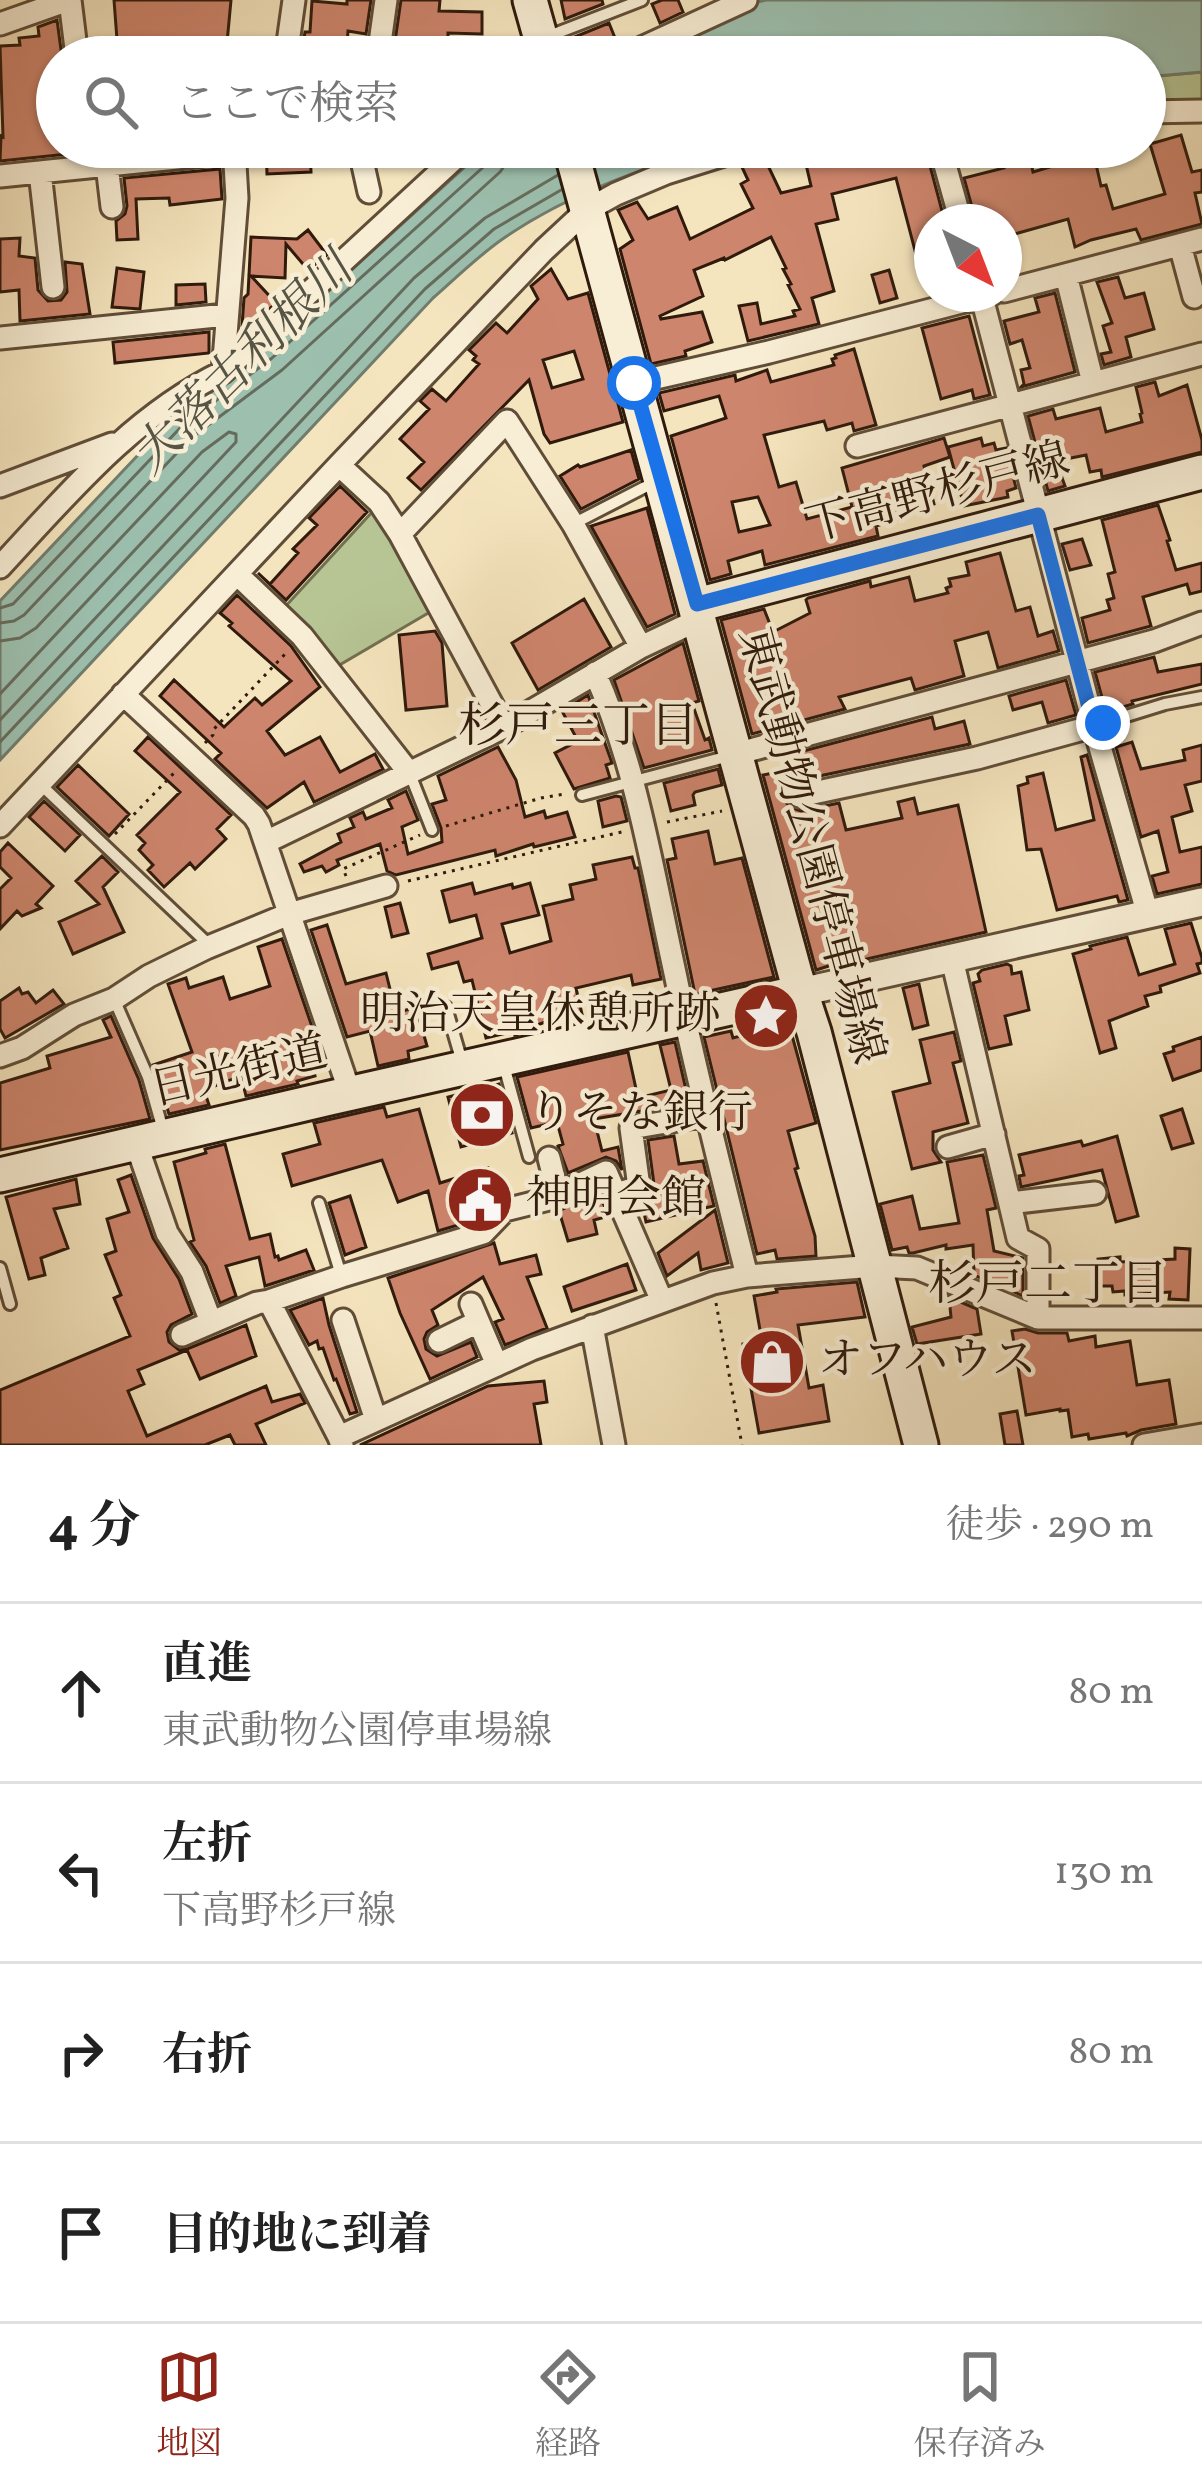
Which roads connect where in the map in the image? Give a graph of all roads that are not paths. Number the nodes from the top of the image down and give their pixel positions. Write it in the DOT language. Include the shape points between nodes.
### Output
graph roads {
  1 [pos="69,0"];
  2 [pos="294,0"];
  3 [pos="386,0"];
  4 [pos="530,0"];
  5 [pos="642,0"];
  6 [pos="746,0"];
  7 [pos="0,24"];
  8 [pos="74,36"];
  9 [pos="289,36"];
  10 [pos="381,36"];
  11 [pos="537,36"];
  12 [pos="567,36"];
  13 [pos="668,36"];
  14 [pos="1202,111"];
  15 [pos="1166,112"];
  16 [pos="58,168"];
  17 [pos="97,168"];
  18 [pos="235,168"];
  19 [pos="363,168"];
  20 [pos="444,168"];
  21 [pos="576,168"];
  22 [pos="682,168"];
  23 [pos="946,168"];
  24 [pos="40,172"];
  25 [pos="0,176"];
  26 [pos="369,192"];
  27 [pos="956,204"];
  28 [pos="586,206"];
  29 [pos="112,207"];
  30 [pos="1191,242"];
  31 [pos="1066,275"];
  32 [pos="1022,286"];
  33 [pos="53,287"];
  34 [pos="1194,297"];
  35 [pos="921,312"];
  36 [pos="989,312"];
  37 [pos="226,315"];
  38 [pos="0,338"];
  39 [pos="1202,354"];
  40 [pos="223,372"];
  41 [pos="634,383"];
  42 [pos="1094,383"];
  43 [pos="1010,405"];
  44 [pos="118,442"];
  45 [pos="857,446"];
  46 [pos="339,465"];
  47 [pos="1202,472"];
  48 [pos="661,483"];
  49 [pos="0,486"];
  50 [pos="1038,515"];
  51 [pos="573,524"];
  52 [pos="400,534"];
  53 [pos="0,567"];
  54 [pos="238,575"];
  55 [pos="699,612"];
  56 [pos="1202,623"];
  57 [pos="641,646"];
  58 [pos="1077,661"];
  59 [pos="595,674"];
  60 [pos="123,694"];
  61 [pos="1202,697"];
  62 [pos="1094,726"];
  63 [pos="504,727"];
  64 [pos="736,754"];
  65 [pos="410,774"];
  66 [pos="632,781"];
  67 [pos="39,783"];
  68 [pos="582,795"];
  69 [pos="799,796"];
  70 [pos="0,826"];
  71 [pos="432,830"];
  72 [pos="266,842"];
  73 [pos="386,886"];
  74 [pos="1202,902"];
  75 [pos="289,914"];
  76 [pos="1148,915"];
  77 [pos="206,948"];
  78 [pos="952,958"];
  79 [pos="801,992"];
  80 [pos="114,999"];
  81 [pos="446,1007"];
  82 [pos="685,1020"];
  83 [pos="0,1056"];
  84 [pos="502,1060"];
  85 [pos="464,1069"];
  86 [pos="350,1093"];
  87 [pos="707,1115"];
  88 [pos="994,1135"];
  89 [pos="150,1139"];
  90 [pos="948,1148"];
  91 [pos="539,1157"];
  92 [pos="0,1175"];
  93 [pos="1095,1192"];
  94 [pos="558,1194"];
  95 [pos="616,1194"];
  96 [pos="319,1203"];
  97 [pos="1010,1203"];
  98 [pos="875,1267"];
  99 [pos="0,1268"];
  100 [pos="341,1276"];
  101 [pos="746,1276"];
  102 [pos="269,1300"];
  103 [pos="662,1301"];
  104 [pos="10,1304"];
  105 [pos="1038,1318"];
  106 [pos="343,1320"];
  107 [pos="212,1322"];
  108 [pos="1202,1322"];
  109 [pos="592,1326"];
  110 [pos="182,1335"];
  111 [pos="439,1341"];
  112 [pos="497,1365"];
  113 [pos="376,1420"];
  114 [pos="1202,1435"];
  115 [pos="340,1441"];
  116 [pos="614,1445"];
  117 [pos="921,1445"];
  118 [pos="1144,1445"];
  1 -- 7 [label="street"];
  1 -- 8 [label="street"];
  2 -- 9 [label="street"];
  3 -- 10 [label="street"];
  4 -- 11 [label="main road"];
  5 -- 12 [label="lane"];
  6 -- 13 [label="street"];
  14 -- 15 [label="street"];
  16 -- 24 [label="street"];
  17 -- 29 [label="street"];
  18 -- 37 [label="street"];
  19 -- 26 [label="street"];
  20 -- 40 [label="street"];
  21 -- 28 [label="main road, 東武動物公園停車場線"];
  22 -- 28 [label="street"];
  23 -- 27 [label="street"];
  24 -- 25 [label="street"];
  24 -- 33 [label="street"];
  28 -- 41 [label="main road, 東武動物公園停車場線"];
  28 -- 46 [label="street"];
  30 -- 31 [label="street"];
  30 -- 34 [label="street"];
  31 -- 32 [label="street"];
  31 -- 42 [label="street"];
  35 -- 41 [label="street"];
  36 -- 43 [label="street"];
  37 -- 38 [label="street"];
  37 -- 40 [label="street"];
  39 -- 42 [label="street"];
  40 -- 44 [label="street"];
  41 -- 48 [label="main road, 東武動物公園停車場線"];
  42 -- 43 [label="street"];
  43 -- 45 [label="street"];
  43 -- 50 [label="street"];
  44 -- 49 [label="street"];
  44 -- 53 [label="street"];
  46 -- 52 [label="street"];
  46 -- 54 [label="street"];
  47 -- 50 [label="main road, 下高野杉戸線"];
  48 -- 51 [label="lane"];
  48 -- 55 [label="main road, 東武動物公園停車場線"];
  50 -- 55 [label="main road, 下高野杉戸線"];
  50 -- 58 [label="street"];
  51 -- 52 [label="street" via="507,421"];
  51 -- 57 [label="street"];
  52 -- 63 [label="street"];
  54 -- 60 [label="street"];
  54 -- 65 [label="street" via="302,636"];
  55 -- 57 [label="street"];
  55 -- 64 [label="main road, 東武動物公園停車場線"];
  56 -- 58 [label="street"];
  57 -- 59 [label="street"];
  58 -- 62 [label="street"];
  58 -- 64 [label="street"];
  59 -- 63 [label="street"];
  59 -- 66 [label="street"];
  60 -- 67 [label="street"];
  60 -- 72 [label="street" via="254,816"];
  61 -- 62 [label="lane"];
  62 -- 69 [label="street"];
  62 -- 76 [label="street"];
  63 -- 65 [label="street"];
  64 -- 66 [label="lane"];
  64 -- 79 [label="main road, 東武動物公園停車場線"];
  65 -- 71 [label="lane"];
  65 -- 72 [label="street"];
  66 -- 68 [label="lane"];
  66 -- 82 [label="street"];
  67 -- 70 [label="street"];
  67 -- 77 [label="lane"];
  72 -- 75 [label="street"];
  73 -- 75 [label="street"];
  74 -- 76 [label="street, 日光街道"];
  75 -- 77 [label="street"];
  75 -- 86 [label="street"];
  76 -- 78 [label="street, 日光街道"];
  77 -- 80 [label="street"];
  78 -- 79 [label="street, 日光街道"];
  78 -- 88 [label="street"];
  79 -- 82 [label="main road, 日光街道"];
  79 -- 98 [label="main road, 東武動物公園停車場線"];
  80 -- 83 [label="street"];
  80 -- 89 [label="lane" via="148,1077"];
  81 -- 85 [label="lane"];
  82 -- 84 [label="main road, 日光街道"];
  82 -- 87 [label="street"];
  84 -- 85 [label="main road, 日光街道"];
  84 -- 91 [label="lane"];
  85 -- 86 [label="main road, 日光街道"];
  86 -- 89 [label="main road, 日光街道"];
  87 -- 95 [label="street" via="631,1128 639,1187"];
  87 -- 101 [label="street"];
  88 -- 90 [label="street"];
  88 -- 97 [label="street"];
  89 -- 92 [label="main road, 日光街道"];
  89 -- 107 [label="street" via="167,1233"];
  91 -- 94 [label="street"];
  93 -- 97 [label="street"];
  94 -- 95 [label="street" via="606,1172"];
  94 -- 100 [label="street" via="505,1210 483,1233"];
  95 -- 103 [label="street"];
  96 -- 100 [label="lane"];
  97 -- 105 [label="street" via="1018,1238 1038,1249"];
  98 -- 101 [label="street"];
  98 -- 105 [label="street" via="917,1268"];
  98 -- 117 [label="main road, 東武動物公園停車場線"];
  99 -- 104 [label="lane"];
  100 -- 102 [label="street"];
  101 -- 103 [label="street"];
  102 -- 107 [label="street"];
  102 -- 115 [label="street"];
  103 -- 109 [label="street"];
  105 -- 108 [label="street"];
  106 -- 113 [label="street"];
  107 -- 110 [label="street"];
  109 -- 112 [label="street"];
  109 -- 116 [label="street"];
  111 -- 112 [label="street" via="479,1310"];
  112 -- 113 [label="street"];
  113 -- 115 [label="street"];
  114 -- 118 [label="street"];
}
